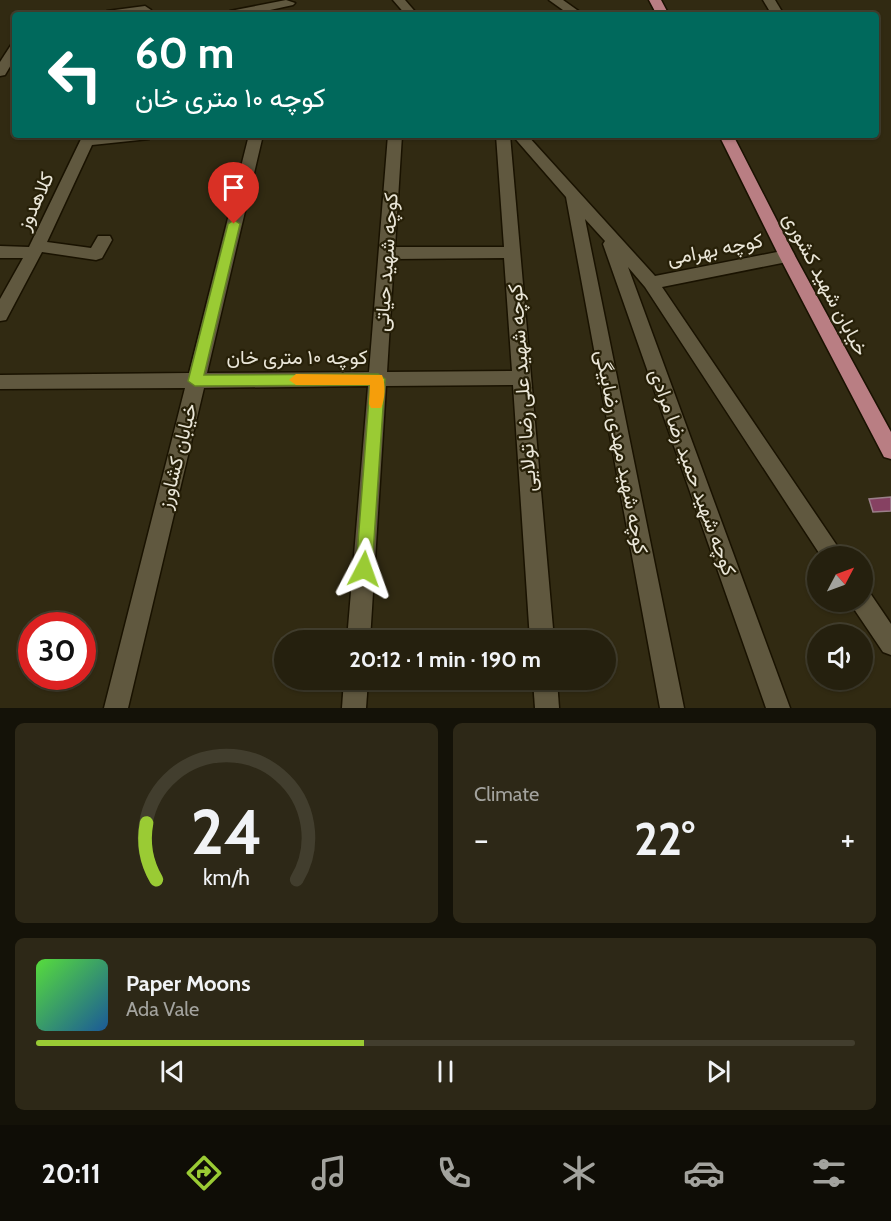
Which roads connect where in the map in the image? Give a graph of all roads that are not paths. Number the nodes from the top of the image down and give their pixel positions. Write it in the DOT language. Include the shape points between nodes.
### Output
graph roads {
  1 [pos="555,0"];
  2 [pos="288,6"];
  3 [pos="145,8"];
  4 [pos="123,12"];
  5 [pos="249,12"];
  6 [pos="573,12"];
  7 [pos="12,53"];
  8 [pos="0,72"];
  9 [pos="88,138"];
  10 [pos="255,138"];
  11 [pos="395,138"];
  12 [pos="503,138"];
  13 [pos="522,138"];
  14 [pos="728,138"];
  15 [pos="573,195"];
  16 [pos="608,236"];
  17 [pos="104,240"];
  18 [pos="36,250"];
  19 [pos="0,252"];
  20 [pos="512,252"];
  21 [pos="387,253"];
  22 [pos="787,256"];
  23 [pos="651,283"];
  24 [pos="0,315"];
  25 [pos="521,378"];
  26 [pos="378,379"];
  27 [pos="195,381"];
  28 [pos="0,382"];
  29 [pos="891,451"];
  30 [pos="826,546"];
  31 [pos="869,612"];
  32 [pos="360,630"];
  33 [pos="541,630"];
  34 [pos="891,644"];
  35 [pos="355,690"];
  36 [pos="545,690"];
  37 [pos="116,708"];
  38 [pos="354,708"];
  39 [pos="547,708"];
  40 [pos="672,708"];
  41 [pos="777,708"];
  1 -- 6 [label="street"];
  2 -- 5 [label="street"];
  3 -- 4 [label="street"];
  7 -- 8 [label="street"];
  9 -- 18 [label="street, کلاهدوز"];
  10 -- 27 [label="street, خیابان کشاورز"];
  11 -- 21 [label="street, کوچه شهید حیاتی"];
  12 -- 20 [label="street, کوچه شهید علی رضا تولایی"];
  13 -- 15 [label="street"];
  14 -- 22 [label="main road, خیابان شهید کشوری"];
  15 -- 16 [label="street"];
  15 -- 40 [label="street, کوچه شهید مهدی رضابیگی"];
  16 -- 23 [label="street"];
  16 -- 41 [label="street, کوچه شهید حمید رضا مرادی"];
  17 -- 18 [label="street" via="96,254"];
  18 -- 19 [label="street"];
  18 -- 24 [label="street, کلاهدوز"];
  20 -- 21 [label="street"];
  20 -- 25 [label="street, کوچه شهید علی رضا تولایی"];
  21 -- 26 [label="street, کوچه شهید حیاتی"];
  22 -- 23 [label="street, کوچه بهرامی"];
  22 -- 29 [label="main road, خیابان شهید کشوری"];
  23 -- 30 [label="street"];
  25 -- 26 [label="street, کوچه ۱۰ متری خان"];
  25 -- 33 [label="street, کوچه شهید علی رضا تولایی"];
  26 -- 27 [label="street, کوچه ۱۰ متری خان"];
  26 -- 32 [label="street, کوچه شهید حیاتی"];
  27 -- 28 [label="street, کوچه ۱۰ متری خان"];
  27 -- 37 [label="street, خیابان کشاورز"];
  31 -- 34 [label="street"];
  35 -- 38 [label="street"];
  36 -- 39 [label="street"];
}
